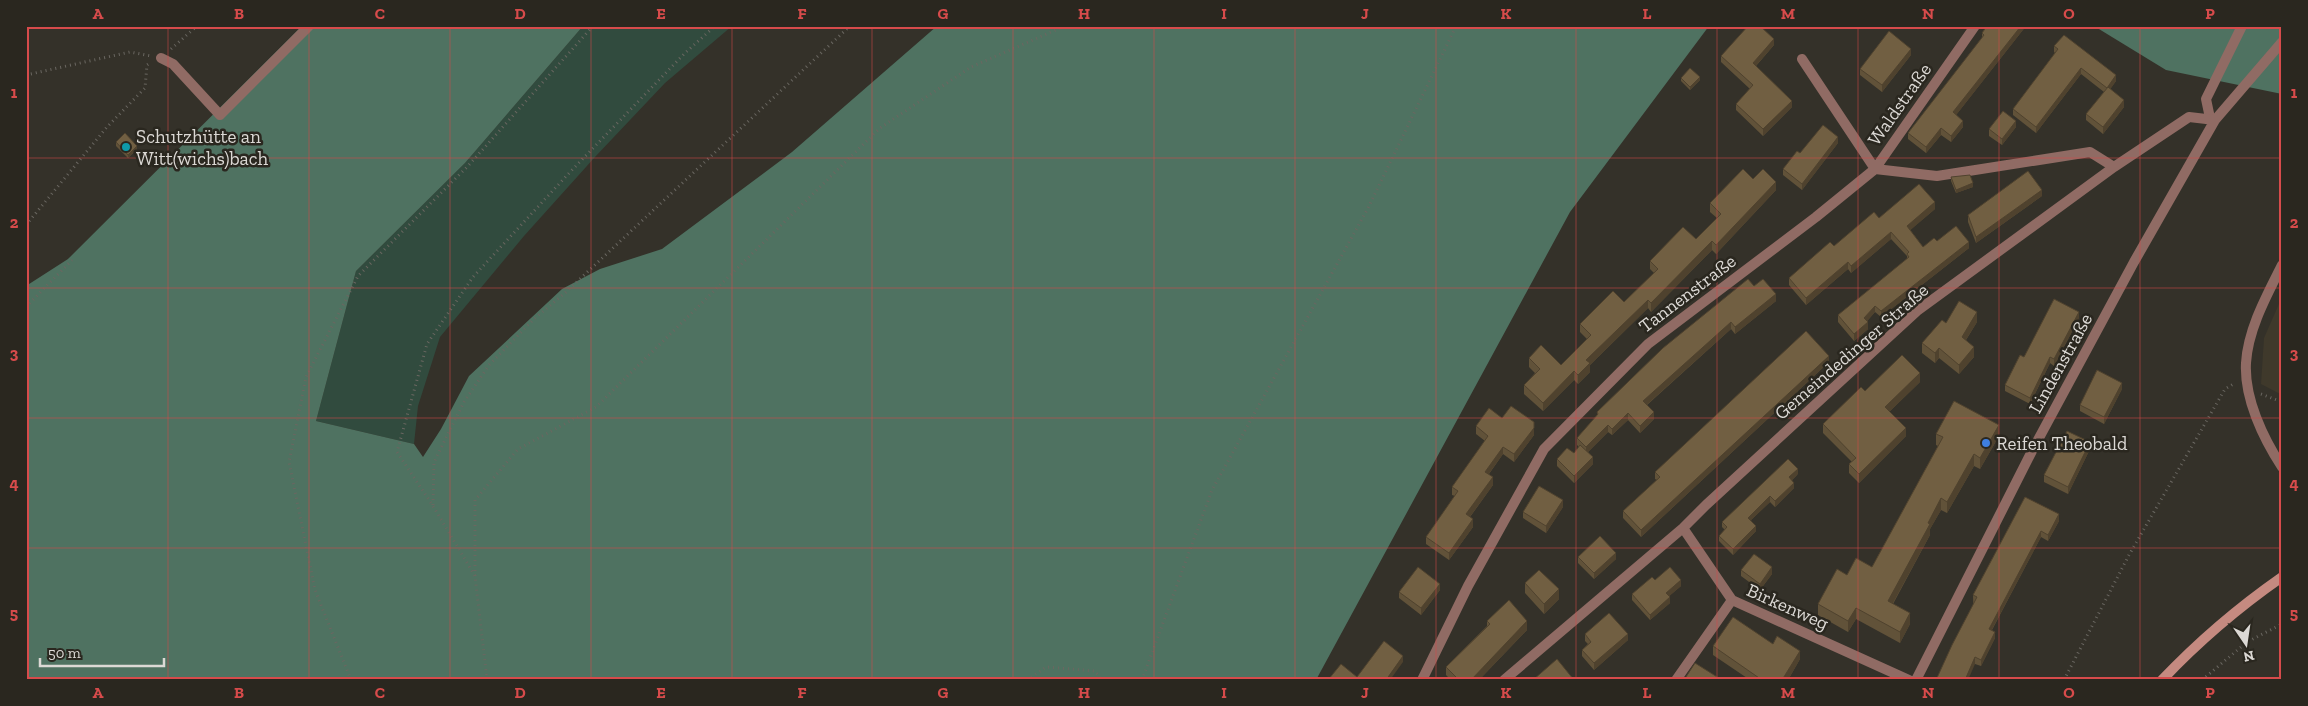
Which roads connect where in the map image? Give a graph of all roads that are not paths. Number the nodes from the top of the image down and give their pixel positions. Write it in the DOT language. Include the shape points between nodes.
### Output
graph roads {
  1 [pos="309,26"];
  2 [pos="1975,26"];
  3 [pos="2242,26"];
  4 [pos="2282,42"];
  5 [pos="161,58"];
  6 [pos="1802,59"];
  7 [pos="2212,119"];
  8 [pos="2114,167"];
  9 [pos="1875,169"];
  10 [pos="2282,265"];
  11 [pos="2282,468"];
  12 [pos="1683,528"];
  13 [pos="2282,577"];
  14 [pos="1732,600"];
  15 [pos="1422,680"];
  16 [pos="1504,680"];
  17 [pos="1676,680"];
  18 [pos="1909,680"];
  19 [pos="1916,680"];
  20 [pos="2162,680"];
  1 -- 5 [label="street" via="220,115 173,64"];
  2 -- 9 [label="street, Waldstraße"];
  3 -- 7 [label="street" via="2206,100"];
  4 -- 7 [label="street"];
  6 -- 9 [label="street, Waldstraße"];
  7 -- 8 [label="street, Gemeindedinger Straße" via="2190,117"];
  7 -- 19 [label="street, Lindenstraße" via="2032,451"];
  8 -- 9 [label="street" via="2090,152 1937,176"];
  8 -- 12 [label="street, Gemeindedinger Straße" via="1917,311"];
  9 -- 15 [label="street, Tannenstraße" via="1648,344 1544,449 1468,586"];
  10 -- 11 [label="street" via="2266,298 2246,364 2261,429"];
  12 -- 14 [label="street, Birkenweg"];
  12 -- 16 [label="street, Gemeindedinger Straße"];
  13 -- 20 [label="main road" via="2185,656"];
  14 -- 17 [label="street"];
  14 -- 18 [label="street, Birkenweg"];
}
